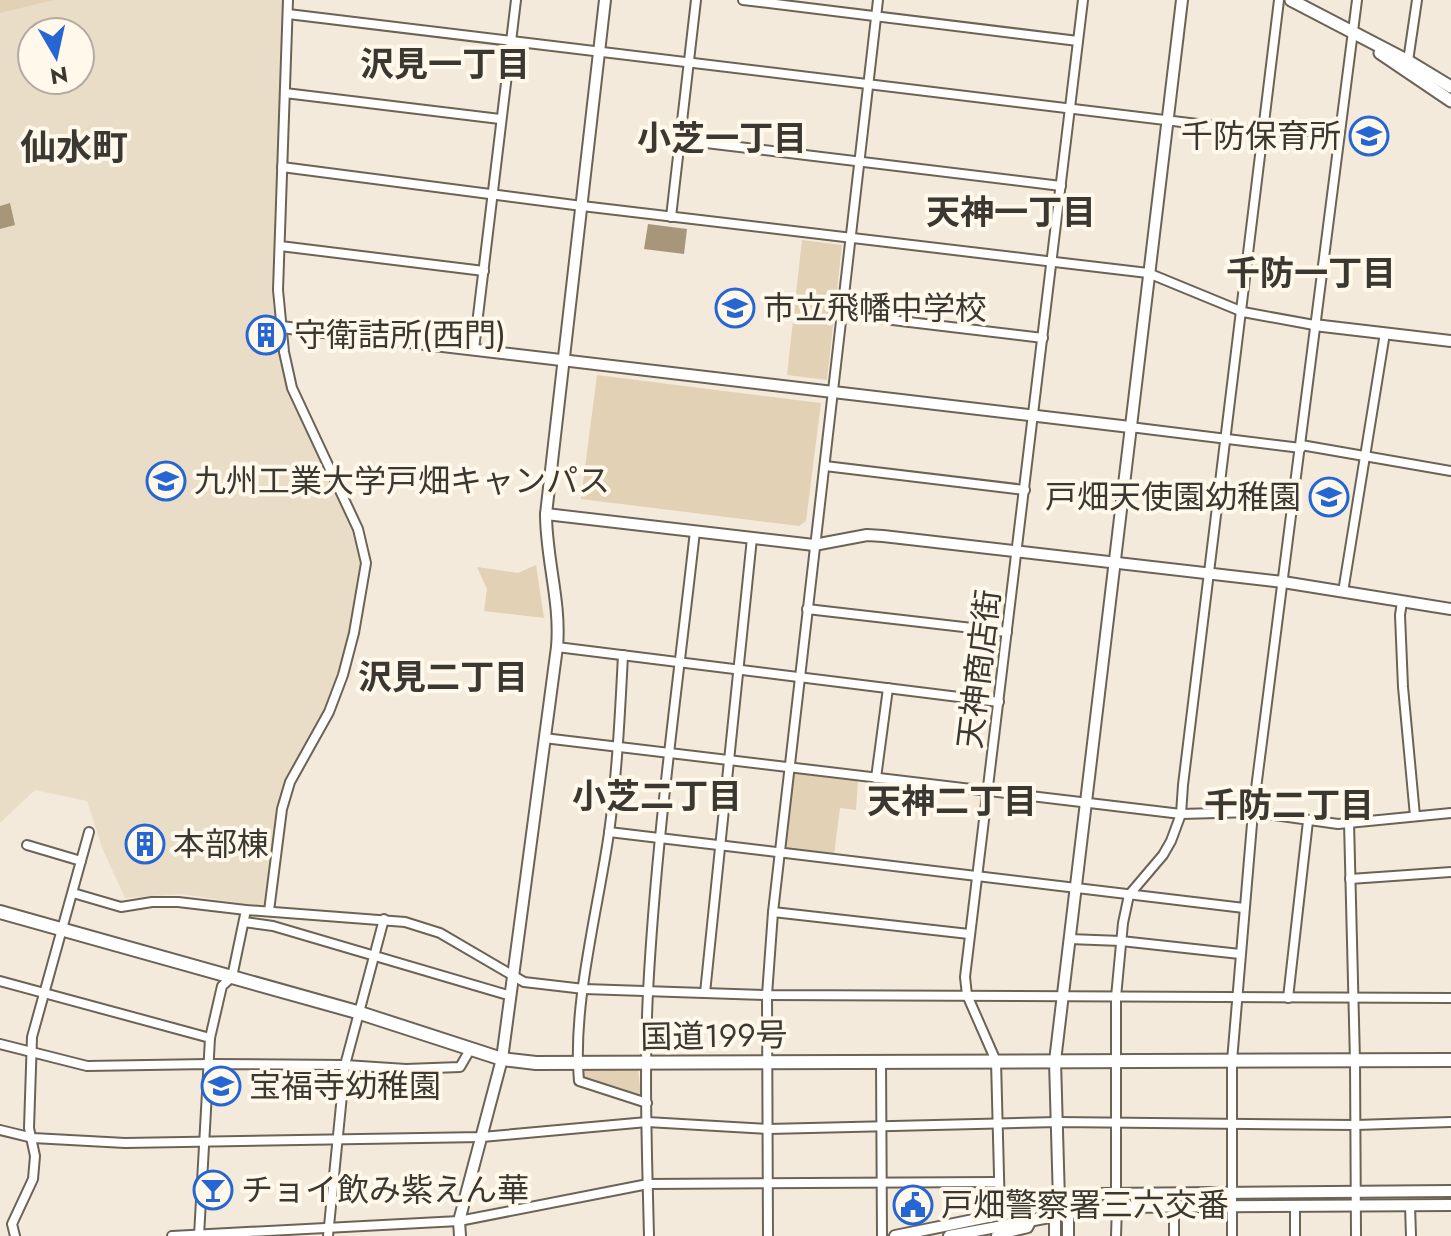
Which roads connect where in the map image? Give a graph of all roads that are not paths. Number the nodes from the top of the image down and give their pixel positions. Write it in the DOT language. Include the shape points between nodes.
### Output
graph roads {
  1 [pos="288,0"];
  2 [pos="516,0"];
  3 [pos="605,0"];
  4 [pos="696,0"];
  5 [pos="743,0"];
  6 [pos="878,0"];
  7 [pos="1083,0"];
  8 [pos="1182,0"];
  9 [pos="1279,0"];
  10 [pos="1291,0"];
  11 [pos="1357,0"];
  12 [pos="1417,0"];
  13 [pos="288,14"];
  14 [pos="876,16"];
  15 [pos="1353,34"];
  16 [pos="511,41"];
  17 [pos="1078,41"];
  18 [pos="599,51"];
  19 [pos="690,61"];
  20 [pos="1408,61"];
  21 [pos="869,84"];
  22 [pos="1451,87"];
  23 [pos="285,93"];
  24 [pos="1451,101"];
  25 [pos="1070,108"];
  26 [pos="500,119"];
  27 [pos="1168,120"];
  28 [pos="1339,130"];
  29 [pos="1264,132"];
  30 [pos="681,140"];
  31 [pos="860,161"];
  32 [pos="282,167"];
  33 [pos="1061,186"];
  34 [pos="492,194"];
  35 [pos="582,206"];
  36 [pos="671,217"];
  37 [pos="851,238"];
  38 [pos="280,246"];
  39 [pos="1052,261"];
  40 [pos="484,271"];
  41 [pos="1148,273"];
  42 [pos="1243,312"];
  43 [pos="842,314"];
  44 [pos="1314,325"];
  45 [pos="281,327"];
  46 [pos="1385,333"];
  47 [pos="1043,338"];
  48 [pos="1451,341"];
  49 [pos="474,349"];
  50 [pos="564,360"];
  51 [pos="834,392"];
  52 [pos="1033,416"];
  53 [pos="1130,427"];
  54 [pos="1226,439"];
  55 [pos="1301,446"];
  56 [pos="1365,456"];
  57 [pos="825,466"];
  58 [pos="1451,471"];
  59 [pos="1025,490"];
  60 [pos="546,514"];
  61 [pos="695,531"];
  62 [pos="752,538"];
  63 [pos="814,545"];
  64 [pos="1017,551"];
  65 [pos="1113,562"];
  66 [pos="1210,573"];
  67 [pos="1283,582"];
  68 [pos="1343,592"];
  69 [pos="1402,602"];
  70 [pos="807,609"];
  71 [pos="1451,609"];
  72 [pos="1007,632"];
  73 [pos="557,647"];
  74 [pos="623,655"];
  75 [pos="680,663"];
  76 [pos="738,670"];
  77 [pos="799,678"];
  78 [pos="888,688"];
  79 [pos="999,702"];
  80 [pos="544,738"];
  81 [pos="619,747"];
  82 [pos="670,753"];
  83 [pos="728,761"];
  84 [pos="788,767"];
  85 [pos="876,778"];
  86 [pos="988,792"];
  87 [pos="1085,803"];
  88 [pos="1253,812"];
  89 [pos="1451,813"];
  90 [pos="1181,814"];
  91 [pos="1415,816"];
  92 [pos="1308,821"];
  93 [pos="1349,822"];
  94 [pos="89,832"];
  95 [pos="609,832"];
  96 [pos="660,838"];
  97 [pos="27,845"];
  98 [pos="718,845"];
  99 [pos="778,853"];
  100 [pos="81,861"];
  101 [pos="1451,872"];
  102 [pos="977,875"];
  103 [pos="1350,879"];
  104 [pos="1075,886"];
  105 [pos="73,893"];
  106 [pos="1129,895"];
  107 [pos="1244,908"];
  108 [pos="246,910"];
  109 [pos="269,911"];
  110 [pos="0,912"];
  111 [pos="773,912"];
  112 [pos="384,919"];
  113 [pos="244,922"];
  114 [pos="63,930"];
  115 [pos="969,934"];
  116 [pos="1069,939"];
  117 [pos="1121,941"];
  118 [pos="1240,954"];
  119 [pos="373,956"];
  120 [pos="232,977"];
  121 [pos="514,977"];
  122 [pos="0,981"];
  123 [pos="584,989"];
  124 [pos="648,991"];
  125 [pos="705,993"];
  126 [pos="46,994"];
  127 [pos="767,995"];
  128 [pos="967,995"];
  129 [pos="511,996"];
  130 [pos="1062,997"];
  131 [pos="1116,997"];
  132 [pos="1235,998"];
  133 [pos="1288,998"];
  134 [pos="1451,998"];
  135 [pos="1354,999"];
  136 [pos="357,1012"];
  137 [pos="210,1038"];
  138 [pos="0,1044"];
  139 [pos="471,1048"];
  140 [pos="31,1053"];
  141 [pos="502,1059"];
  142 [pos="1451,1060"];
  143 [pos="768,1061"];
  144 [pos="881,1061"];
  145 [pos="996,1061"];
  146 [pos="1055,1061"];
  147 [pos="1116,1061"];
  148 [pos="1232,1061"];
  149 [pos="1355,1061"];
  150 [pos="646,1063"];
  151 [pos="208,1064"];
  152 [pos="577,1064"];
  153 [pos="345,1065"];
  154 [pos="647,1103"];
  155 [pos="647,1122"];
  156 [pos="1057,1122"];
  157 [pos="1451,1122"];
  158 [pos="997,1124"];
  159 [pos="1114,1124"];
  160 [pos="1231,1125"];
  161 [pos="1356,1125"];
  162 [pos="881,1126"];
  163 [pos="768,1129"];
  164 [pos="0,1130"];
  165 [pos="482,1137"];
  166 [pos="33,1138"];
  167 [pos="336,1140"];
  168 [pos="204,1142"];
  169 [pos="998,1182"];
  170 [pos="768,1183"];
  171 [pos="882,1183"];
  172 [pos="648,1184"];
  173 [pos="1451,1191"];
  174 [pos="1116,1192"];
  175 [pos="1232,1192"];
  176 [pos="1356,1192"];
  177 [pos="1059,1201"];
  178 [pos="1410,1205"];
  179 [pos="1451,1205"];
  180 [pos="1117,1206"];
  181 [pos="1174,1206"];
  182 [pos="1232,1206"];
  183 [pos="1295,1206"];
  184 [pos="1356,1206"];
  185 [pos="1000,1213"];
  186 [pos="1068,1213"];
  187 [pos="1055,1215"];
  188 [pos="0,1220"];
  189 [pos="1032,1220"];
  190 [pos="459,1221"];
  191 [pos="12,1224"];
  192 [pos="328,1232"];
  193 [pos="199,1235"];
  194 [pos="649,1235"];
  195 [pos="15,1236"];
  196 [pos="172,1236"];
  197 [pos="460,1236"];
  198 [pos="637,1236"];
  199 [pos="768,1236"];
  200 [pos="882,1236"];
  201 [pos="895,1236"];
  202 [pos="949,1236"];
  203 [pos="996,1236"];
  204 [pos="1055,1236"];
  205 [pos="1068,1236"];
  206 [pos="1116,1236"];
  207 [pos="1174,1236"];
  208 [pos="1232,1236"];
  209 [pos="1295,1236"];
  210 [pos="1356,1236"];
  211 [pos="1411,1236"];
  1 -- 13 [label="street"];
  2 -- 16 [label="street"];
  3 -- 18 [label="street"];
  4 -- 19 [label="street"];
  5 -- 14 [label="street"];
  6 -- 14 [label="street"];
  7 -- 17 [label="street, 天神商店街"];
  8 -- 27 [label="street"];
  9 -- 29 [label="street"];
  10 -- 15 [label="main road"];
  11 -- 15 [label="street"];
  12 -- 20 [label="street"];
  13 -- 16 [label="street"];
  13 -- 23 [label="street"];
  14 -- 17 [label="street"];
  14 -- 21 [label="street"];
  15 -- 20 [label="main road"];
  15 -- 24 [label="main road"];
  15 -- 28 [label="street"];
  16 -- 18 [label="street"];
  16 -- 26 [label="street"];
  17 -- 25 [label="street, 天神商店街"];
  18 -- 19 [label="street"];
  18 -- 35 [label="street"];
  19 -- 21 [label="street"];
  19 -- 30 [label="street"];
  20 -- 22 [label="main road"];
  21 -- 25 [label="street"];
  21 -- 31 [label="street"];
  23 -- 26 [label="street"];
  23 -- 32 [label="street"];
  25 -- 27 [label="street"];
  25 -- 33 [label="street, 天神商店街"];
  26 -- 34 [label="street"];
  27 -- 29 [label="street"];
  27 -- 41 [label="street"];
  28 -- 29 [label="street"];
  28 -- 44 [label="street"];
  29 -- 42 [label="street"];
  30 -- 31 [label="street"];
  30 -- 36 [label="street"];
  31 -- 33 [label="street"];
  31 -- 37 [label="street"];
  32 -- 34 [label="street"];
  32 -- 38 [label="street"];
  33 -- 39 [label="street, 天神商店街"];
  34 -- 35 [label="street"];
  34 -- 40 [label="street"];
  35 -- 36 [label="street"];
  35 -- 50 [label="street"];
  36 -- 37 [label="street"];
  37 -- 39 [label="street"];
  37 -- 43 [label="street"];
  38 -- 40 [label="street"];
  38 -- 45 [label="street"];
  39 -- 41 [label="street"];
  39 -- 47 [label="street, 天神商店街"];
  40 -- 49 [label="street"];
  41 -- 42 [label="street"];
  41 -- 53 [label="street"];
  42 -- 44 [label="street"];
  42 -- 54 [label="street"];
  43 -- 47 [label="street"];
  43 -- 51 [label="street"];
  44 -- 46 [label="street"];
  44 -- 55 [label="street"];
  45 -- 49 [label="street"];
  45 -- 109 [label="street" via="292,388 366,557 343,675 282,809"];
  46 -- 48 [label="street"];
  46 -- 56 [label="street"];
  47 -- 52 [label="street, 天神商店街"];
  49 -- 50 [label="street"];
  50 -- 51 [label="street"];
  50 -- 60 [label="street"];
  51 -- 52 [label="street"];
  51 -- 57 [label="street"];
  52 -- 53 [label="street"];
  52 -- 59 [label="street, 天神商店街"];
  53 -- 54 [label="street"];
  53 -- 65 [label="street"];
  54 -- 55 [label="street"];
  54 -- 66 [label="street"];
  55 -- 56 [label="street"];
  55 -- 67 [label="street"];
  56 -- 58 [label="street"];
  56 -- 68 [label="street"];
  57 -- 59 [label="street"];
  57 -- 63 [label="street"];
  59 -- 64 [label="street, 天神商店街"];
  60 -- 61 [label="street"];
  60 -- 73 [label="street" via="558,604"];
  61 -- 62 [label="street"];
  61 -- 75 [label="street"];
  62 -- 63 [label="street"];
  62 -- 76 [label="street"];
  63 -- 64 [label="street" via="867,535"];
  63 -- 70 [label="street"];
  64 -- 65 [label="street"];
  64 -- 72 [label="street, 天神商店街"];
  65 -- 66 [label="street"];
  65 -- 87 [label="street"];
  66 -- 67 [label="street"];
  66 -- 90 [label="street"];
  67 -- 68 [label="street"];
  67 -- 88 [label="street"];
  68 -- 69 [label="street"];
  69 -- 71 [label="street"];
  69 -- 91 [label="street" via="1403,687"];
  70 -- 72 [label="street"];
  70 -- 77 [label="street"];
  72 -- 79 [label="street, 天神商店街"];
  73 -- 74 [label="street"];
  73 -- 80 [label="street"];
  74 -- 75 [label="street"];
  74 -- 81 [label="street"];
  75 -- 76 [label="street"];
  75 -- 82 [label="street"];
  76 -- 77 [label="street"];
  76 -- 83 [label="street"];
  77 -- 78 [label="street"];
  77 -- 84 [label="street"];
  78 -- 79 [label="street"];
  78 -- 85 [label="street"];
  79 -- 86 [label="street, 天神商店街"];
  80 -- 81 [label="street"];
  80 -- 121 [label="street"];
  81 -- 82 [label="street"];
  81 -- 95 [label="street"];
  82 -- 83 [label="street"];
  82 -- 96 [label="street"];
  83 -- 84 [label="street"];
  83 -- 98 [label="street"];
  84 -- 85 [label="street"];
  84 -- 99 [label="street"];
  85 -- 86 [label="street"];
  86 -- 87 [label="street"];
  86 -- 102 [label="street, 天神商店街"];
  87 -- 90 [label="street"];
  87 -- 104 [label="street"];
  88 -- 90 [label="street"];
  88 -- 92 [label="street"];
  88 -- 107 [label="street"];
  89 -- 91 [label="street"];
  90 -- 106 [label="street" via="1163,855"];
  91 -- 93 [label="street"];
  92 -- 93 [label="street"];
  92 -- 133 [label="street"];
  93 -- 103 [label="street"];
  94 -- 100 [label="street"];
  95 -- 96 [label="street"];
  95 -- 123 [label="street"];
  96 -- 98 [label="street"];
  96 -- 124 [label="street"];
  97 -- 100 [label="street"];
  98 -- 99 [label="street"];
  98 -- 125 [label="street"];
  99 -- 102 [label="street"];
  99 -- 111 [label="street"];
  100 -- 105 [label="street"];
  101 -- 103 [label="street"];
  102 -- 104 [label="street"];
  102 -- 115 [label="street, 天神商店街"];
  103 -- 135 [label="street"];
  104 -- 106 [label="street"];
  104 -- 116 [label="street"];
  105 -- 108 [label="street" via="121,907 178,902"];
  105 -- 114 [label="street"];
  106 -- 107 [label="street"];
  106 -- 117 [label="street"];
  107 -- 118 [label="street"];
  108 -- 109 [label="street"];
  108 -- 113 [label="street"];
  109 -- 112 [label="street"];
  110 -- 114 [label="highway, 国道199号"];
  111 -- 115 [label="street"];
  111 -- 127 [label="street"];
  112 -- 119 [label="street"];
  112 -- 121 [label="street" via="440,933"];
  113 -- 119 [label="street"];
  113 -- 120 [label="street"];
  114 -- 120 [label="highway, 国道199号"];
  114 -- 126 [label="street"];
  115 -- 128 [label="street, 天神商店街"];
  116 -- 117 [label="street"];
  116 -- 130 [label="street"];
  117 -- 118 [label="street"];
  117 -- 131 [label="street"];
  118 -- 132 [label="street"];
  119 -- 129 [label="street"];
  119 -- 136 [label="street"];
  120 -- 136 [label="highway, 国道199号"];
  120 -- 137 [label="street" via="222,986"];
  121 -- 123 [label="street"];
  121 -- 129 [label="street"];
  122 -- 126 [label="street"];
  123 -- 124 [label="street"];
  123 -- 152 [label="street"];
  124 -- 125 [label="street"];
  124 -- 150 [label="street"];
  125 -- 127 [label="street"];
  126 -- 137 [label="street"];
  126 -- 140 [label="street"];
  127 -- 128 [label="street"];
  127 -- 143 [label="street"];
  128 -- 130 [label="street"];
  128 -- 145 [label="street"];
  129 -- 141 [label="street"];
  130 -- 131 [label="street"];
  130 -- 146 [label="street"];
  131 -- 132 [label="street"];
  131 -- 147 [label="street"];
  132 -- 133 [label="street"];
  132 -- 148 [label="street"];
  133 -- 135 [label="street"];
  134 -- 135 [label="street"];
  135 -- 149 [label="street"];
  136 -- 139 [label="highway, 国道199号"];
  136 -- 153 [label="street"];
  137 -- 151 [label="street"];
  138 -- 140 [label="street"];
  139 -- 141 [label="highway, 国道199号"];
  139 -- 153 [label="street" via="460,1067"];
  140 -- 151 [label="street" via="87,1066"];
  140 -- 166 [label="street"];
  141 -- 152 [label="highway, 国道199号"];
  141 -- 165 [label="street"];
  142 -- 149 [label="highway, 国道199号"];
  143 -- 144 [label="highway, 国道199号"];
  143 -- 150 [label="highway, 国道199号"];
  143 -- 163 [label="street"];
  144 -- 145 [label="highway, 国道199号"];
  144 -- 162 [label="street"];
  145 -- 146 [label="highway, 国道199号"];
  145 -- 158 [label="street"];
  146 -- 147 [label="highway, 国道199号"];
  146 -- 156 [label="street"];
  147 -- 148 [label="highway, 国道199号"];
  147 -- 159 [label="street"];
  148 -- 149 [label="highway, 国道199号"];
  148 -- 160 [label="street"];
  149 -- 161 [label="street"];
  150 -- 152 [label="highway, 国道199号"];
  150 -- 154 [label="street"];
  151 -- 153 [label="street"];
  151 -- 168 [label="street"];
  152 -- 154 [label="street" via="579,1081"];
  153 -- 167 [label="street"];
  154 -- 155 [label="street"];
  155 -- 163 [label="street"];
  155 -- 165 [label="street"];
  155 -- 172 [label="street"];
  156 -- 158 [label="street"];
  156 -- 159 [label="street"];
  156 -- 177 [label="street"];
  157 -- 161 [label="street"];
  158 -- 162 [label="street"];
  158 -- 169 [label="street"];
  159 -- 160 [label="street"];
  159 -- 174 [label="street"];
  160 -- 161 [label="street"];
  160 -- 175 [label="street"];
  161 -- 176 [label="street"];
  162 -- 163 [label="street"];
  162 -- 171 [label="street"];
  163 -- 170 [label="street"];
  164 -- 166 [label="street"];
  165 -- 167 [label="street"];
  165 -- 190 [label="street"];
  166 -- 168 [label="street"];
  166 -- 191 [label="street" via="33,1179"];
  167 -- 168 [label="street"];
  167 -- 192 [label="street"];
  168 -- 193 [label="street"];
  169 -- 171 [label="street"];
  169 -- 185 [label="street"];
  170 -- 171 [label="street"];
  170 -- 172 [label="street"];
  170 -- 199 [label="street"];
  171 -- 200 [label="street"];
  172 -- 190 [label="street"];
  172 -- 194 [label="street"];
  173 -- 176 [label="street"];
  174 -- 175 [label="street"];
  174 -- 177 [label="street"];
  175 -- 176 [label="street"];
  175 -- 182 [label="street"];
  176 -- 184 [label="street"];
  177 -- 185 [label="street"];
  177 -- 186 [label="street"];
  177 -- 187 [label="street"];
  178 -- 179 [label="street"];
  178 -- 184 [label="street"];
  178 -- 211 [label="street"];
  180 -- 181 [label="street"];
  180 -- 186 [label="street"];
  180 -- 206 [label="street"];
  181 -- 182 [label="street"];
  181 -- 207 [label="street"];
  182 -- 183 [label="street"];
  182 -- 208 [label="street"];
  183 -- 184 [label="street"];
  183 -- 209 [label="street"];
  184 -- 210 [label="street"];
  185 -- 201 [label="street"];
  186 -- 187 [label="street"];
  186 -- 205 [label="street"];
  187 -- 189 [label="street"];
  187 -- 204 [label="street"];
  188 -- 191 [label="street"];
  189 -- 202 [label="street"];
  189 -- 203 [label="street" via="1028,1228"];
  190 -- 192 [label="street"];
  190 -- 197 [label="street"];
  191 -- 195 [label="street"];
  192 -- 193 [label="street"];
  193 -- 196 [label="street"];
  194 -- 198 [label="street"];
}
